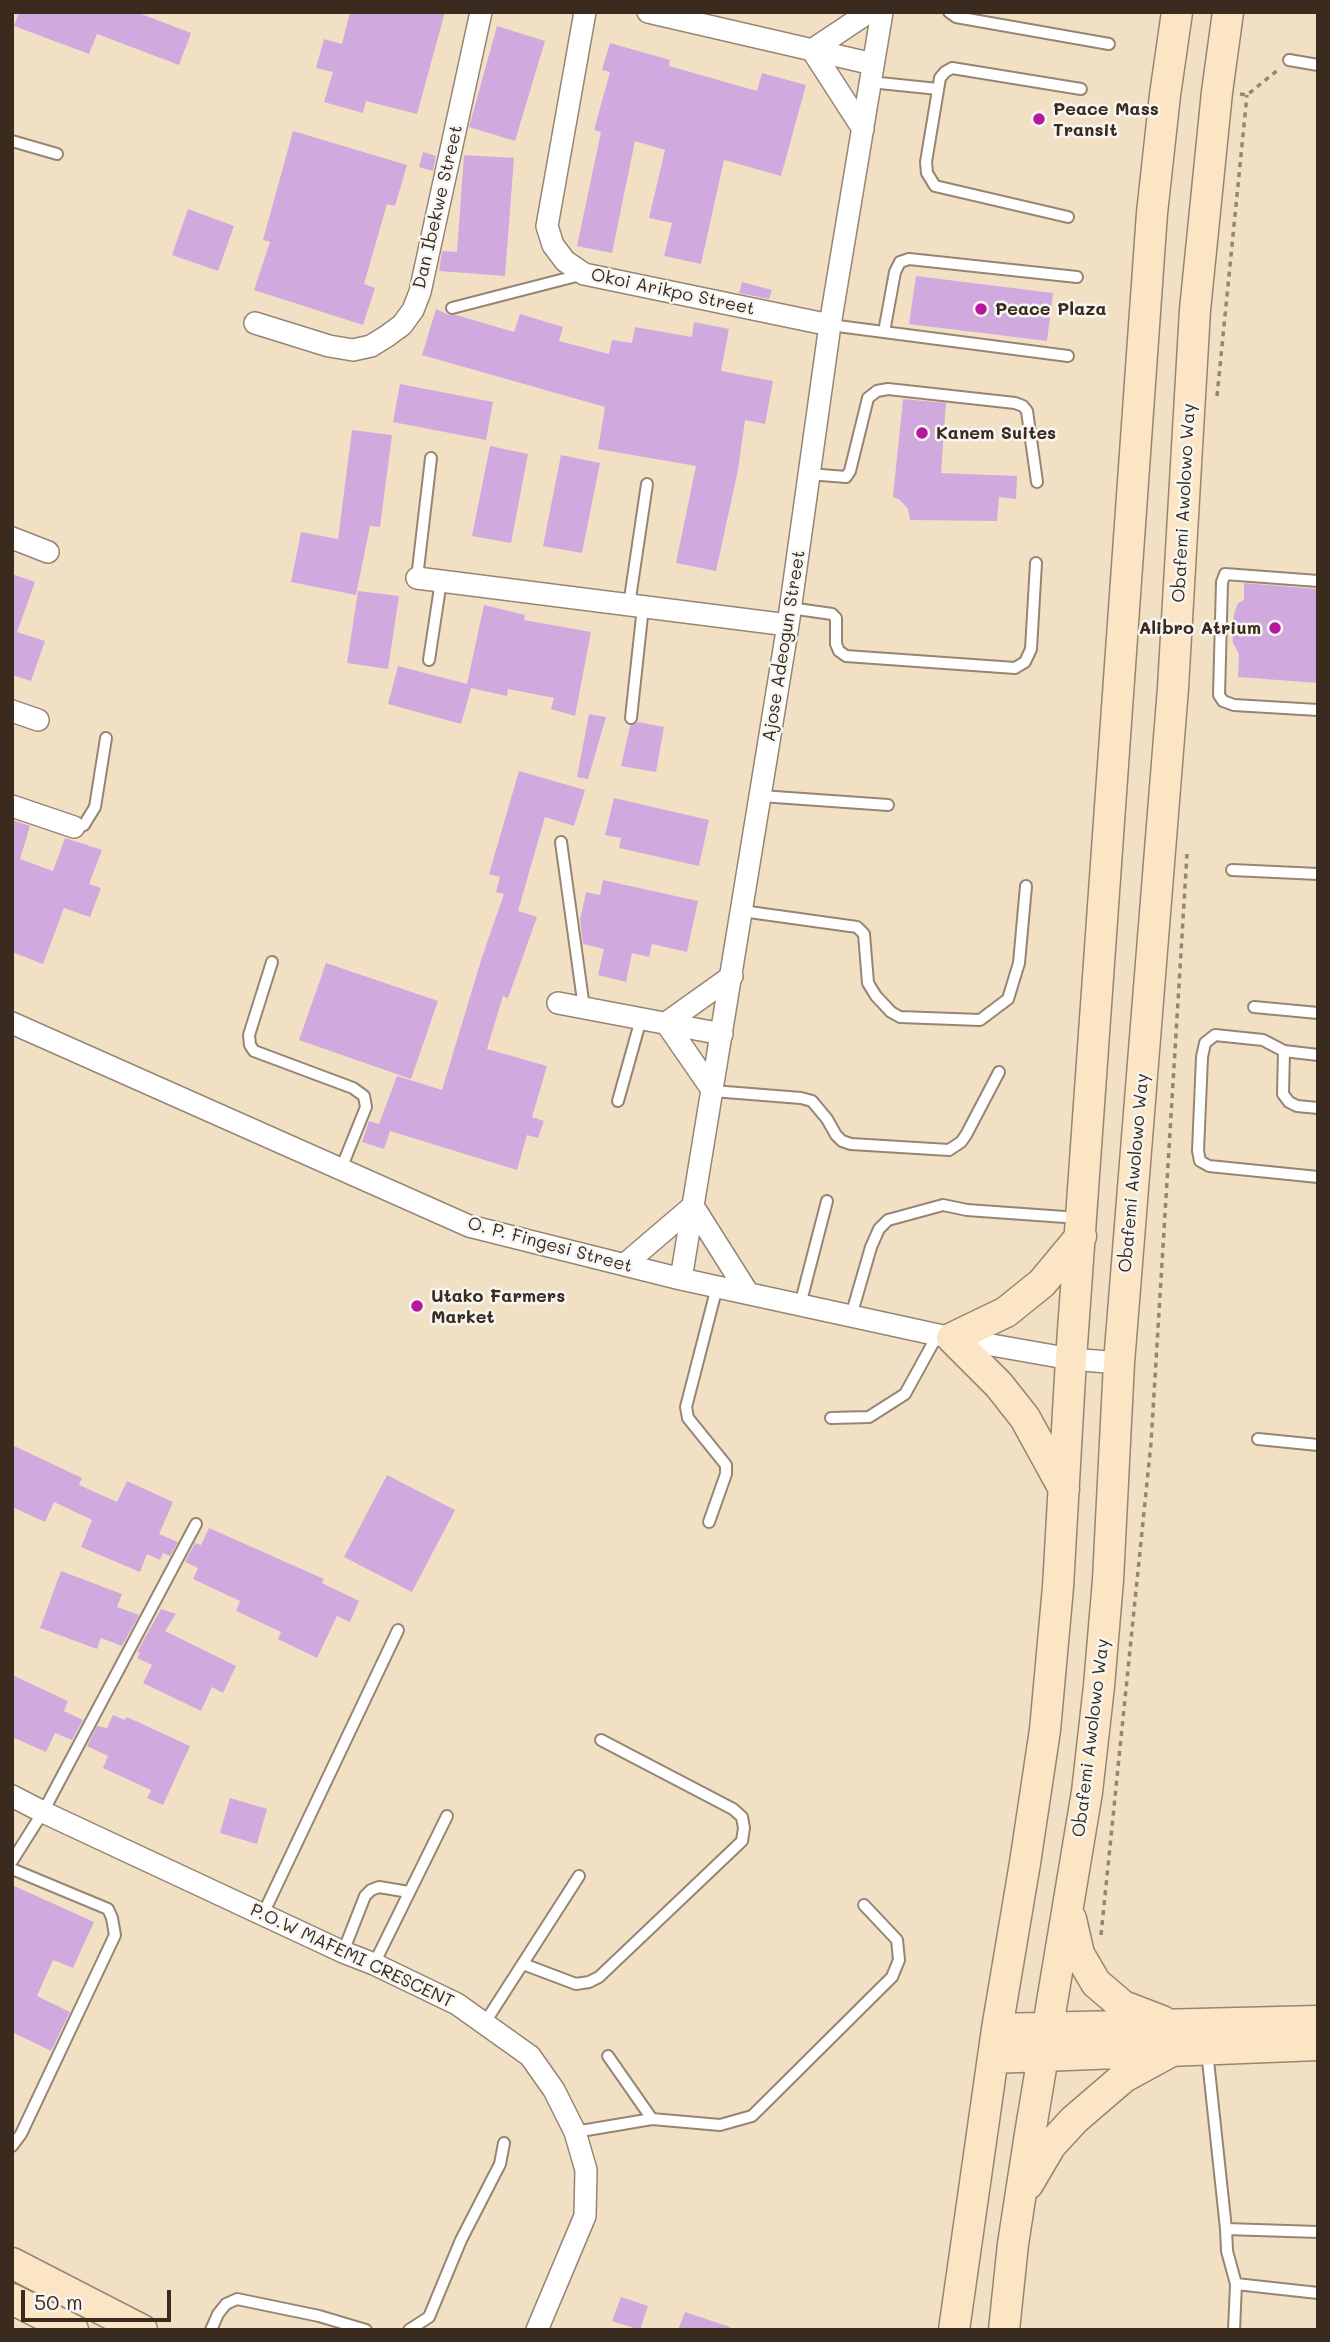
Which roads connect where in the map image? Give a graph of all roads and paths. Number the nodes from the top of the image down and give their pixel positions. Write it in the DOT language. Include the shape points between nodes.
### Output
graph roads {
  1 [pos="481,12"];
  2 [pos="584,12"];
  3 [pos="648,12"];
  4 [pos="869,12"];
  5 [pos="882,12"];
  6 [pos="949,12"];
  7 [pos="1177,12"];
  8 [pos="1228,12"];
  9 [pos="1109,44"];
  10 [pos="812,50"];
  11 [pos="1289,60"];
  12 [pos="1318,65"];
  13 [pos="872,73"];
  14 [pos="938,89"];
  15 [pos="1081,89"];
  16 [pos="1217,92"];
  17 [pos="1247,95"];
  18 [pos="863,129"];
  19 [pos="12,141"];
  20 [pos="57,154"];
  21 [pos="1068,216"];
  22 [pos="584,274"];
  23 [pos="1077,277"];
  24 [pos="452,308"];
  25 [pos="255,323"];
  26 [pos="830,325"];
  27 [pos="884,332"];
  28 [pos="1068,356"];
  29 [pos="1216,399"];
  30 [pos="431,458"];
  31 [pos="809,474"];
  32 [pos="1037,482"];
  33 [pos="647,484"];
  34 [pos="12,538"];
  35 [pos="48,552"];
  36 [pos="1036,564"];
  37 [pos="417,578"];
  38 [pos="441,581"];
  39 [pos="1318,581"];
  40 [pos="636,606"];
  41 [pos="789,617"];
  42 [pos="429,660"];
  43 [pos="1318,710"];
  44 [pos="12,711"];
  45 [pos="631,718"];
  46 [pos="38,720"];
  47 [pos="106,738"];
  48 [pos="761,796"];
  49 [pos="888,805"];
  50 [pos="12,806"];
  51 [pos="74,827"];
  52 [pos="561,842"];
  53 [pos="1187,851"];
  54 [pos="1232,870"];
  55 [pos="1318,874"];
  56 [pos="1026,886"];
  57 [pos="742,911"];
  58 [pos="272,962"];
  59 [pos="732,976"];
  60 [pos="558,1003"];
  61 [pos="1254,1007"];
  62 [pos="584,1008"];
  63 [pos="1318,1013"];
  64 [pos="640,1018"];
  65 [pos="12,1023"];
  66 [pos="666,1023"];
  67 [pos="722,1034"];
  68 [pos="1284,1051"];
  69 [pos="1318,1055"];
  70 [pos="999,1072"];
  71 [pos="713,1091"];
  72 [pos="618,1101"];
  73 [pos="1318,1108"];
  74 [pos="341,1169"];
  75 [pos="1318,1177"];
  76 [pos="827,1200"];
  77 [pos="693,1206"];
  78 [pos="1082,1227"];
  79 [pos="624,1265"];
  80 [pos="681,1279"];
  81 [pos="717,1287"];
  82 [pos="748,1293"];
  83 [pos="800,1305"];
  84 [pos="851,1316"];
  85 [pos="945,1336"];
  86 [pos="1071,1359"];
  87 [pos="1119,1363"];
  88 [pos="831,1418"];
  89 [pos="1258,1439"];
  90 [pos="1318,1445"];
  91 [pos="1064,1489"];
  92 [pos="709,1522"];
  93 [pos="196,1524"];
  94 [pos="398,1630"];
  95 [pos="601,1740"];
  96 [pos="12,1796"];
  97 [pos="43,1812"];
  98 [pos="447,1815"];
  99 [pos="12,1861"];
  100 [pos="12,1869"];
  101 [pos="579,1876"];
  102 [pos="409,1892"];
  103 [pos="864,1905"];
  104 [pos="1069,1908"];
  105 [pos="263,1914"];
  106 [pos="1101,1941"];
  107 [pos="343,1952"];
  108 [pos="374,1964"];
  109 [pos="523,1964"];
  110 [pos="1318,2021"];
  111 [pos="484,2024"];
  112 [pos="1175,2037"];
  113 [pos="1044,2042"];
  114 [pos="995,2043"];
  115 [pos="1318,2045"];
  116 [pos="1206,2048"];
  117 [pos="608,2056"];
  118 [pos="652,2119"];
  119 [pos="575,2132"];
  120 [pos="504,2143"];
  121 [pos="12,2147"];
  122 [pos="1020,2196"];
  123 [pos="1226,2229"];
  124 [pos="1318,2232"];
  125 [pos="12,2263"];
  126 [pos="1236,2284"];
  127 [pos="1318,2292"];
  128 [pos="12,2299"];
  129 [pos="73,2330"];
  130 [pos="142,2330"];
  131 [pos="211,2330"];
  132 [pos="366,2330"];
  133 [pos="410,2330"];
  134 [pos="537,2330"];
  135 [pos="954,2330"];
  136 [pos="1004,2330"];
  137 [pos="1234,2330"];
  1 -- 25 [label="street, Dan Ibekwe Street" via="413,310 402,325 371,346 353,350"];
  2 -- 22 [label="street, Okoi Arikpo Street" via="547,226 565,261"];
  3 -- 10 [label="street"];
  4 -- 10 [label="street"];
  5 -- 13 [label="street, Ajose Adeogun Street"];
  6 -- 9 [label="lane" via="956,18"];
  7 -- 78 [label="main road" via="1150,240"];
  8 -- 16 [label="main road, Obafemi Awolowo Way"];
  10 -- 13 [label="street"];
  10 -- 18 [label="street"];
  11 -- 12 [label="lane"];
  11 -- 17 [label="path"];
  13 -- 14 [label="lane"];
  13 -- 18 [label="street, Ajose Adeogun Street"];
  14 -- 15 [label="lane" via="945,72 957,68"];
  14 -- 21 [label="lane" via="926,162 935,186"];
  16 -- 17 [label="path"];
  16 -- 87 [label="main road, Obafemi Awolowo Way" via="1195,310 1173,688"];
  17 -- 29 [label="path"];
  18 -- 26 [label="street, Ajose Adeogun Street"];
  19 -- 20 [label="lane"];
  22 -- 24 [label="lane"];
  22 -- 26 [label="street, Okoi Arikpo Street"];
  23 -- 27 [label="lane" via="909,259 900,262 895,272"];
  26 -- 27 [label="lane"];
  26 -- 31 [label="street, Ajose Adeogun Street"];
  27 -- 28 [label="lane"];
  30 -- 37 [label="lane"];
  31 -- 32 [label="lane" via="846,477 868,398 888,389 1023,406"];
  31 -- 41 [label="street, Ajose Adeogun Street"];
  33 -- 40 [label="lane"];
  34 -- 35 [label="street"];
  36 -- 41 [label="lane" via="1031,649 1025,662 1015,668 846,656 836,644 832,614"];
  37 -- 38 [label="street"];
  38 -- 40 [label="street"];
  38 -- 42 [label="lane"];
  39 -- 43 [label="lane" via="1225,574 1219,695 1234,705"];
  40 -- 41 [label="street"];
  40 -- 45 [label="lane"];
  41 -- 48 [label="street, Ajose Adeogun Street"];
  44 -- 46 [label="street"];
  47 -- 51 [label="lane" via="95,807 84,825"];
  48 -- 49 [label="lane"];
  48 -- 57 [label="street, Ajose Adeogun Street"];
  50 -- 51 [label="street"];
  52 -- 62 [label="lane"];
  53 -- 106 [label="path" via="1151,1443"];
  54 -- 55 [label="lane"];
  56 -- 57 [label="lane" via="1019,963 1008,999 979,1020 900,1017 891,1012 868,983 864,934 857,927"];
  57 -- 59 [label="street, Ajose Adeogun Street"];
  58 -- 74 [label="lane" via="249,1035 250,1045 254,1051 364,1096 366,1107"];
  59 -- 66 [label="street"];
  59 -- 67 [label="street, Ajose Adeogun Street"];
  60 -- 62 [label="street"];
  61 -- 63 [label="lane"];
  62 -- 64 [label="street"];
  64 -- 66 [label="street"];
  64 -- 72 [label="lane"];
  65 -- 74 [label="street, O. P. Fingesi Street"];
  66 -- 67 [label="street"];
  66 -- 71 [label="street"];
  67 -- 71 [label="street, Ajose Adeogun Street"];
  68 -- 69 [label="lane"];
  68 -- 73 [label="lane" via="1283,1094 1297,1106"];
  68 -- 75 [label="lane" via="1263,1040 1215,1035 1205,1043 1200,1161 1209,1166"];
  70 -- 71 [label="lane" via="967,1135 949,1150 851,1144 836,1135 812,1101"];
  71 -- 77 [label="street, Ajose Adeogun Street"];
  74 -- 79 [label="street, O. P. Fingesi Street" via="469,1226"];
  76 -- 83 [label="lane"];
  77 -- 79 [label="street"];
  77 -- 80 [label="street, Ajose Adeogun Street"];
  77 -- 82 [label="street"];
  78 -- 84 [label="lane" via="943,1205 888,1220 870,1247"];
  78 -- 85 [label="main road" via="1042,1283 1006,1312"];
  78 -- 86 [label="main road"];
  79 -- 80 [label="street, O. P. Fingesi Street"];
  80 -- 81 [label="street, O. P. Fingesi Street"];
  81 -- 82 [label="street, O. P. Fingesi Street"];
  81 -- 92 [label="lane" via="687,1406 688,1418 726,1465"];
  82 -- 83 [label="street, O. P. Fingesi Street"];
  83 -- 84 [label="street, O. P. Fingesi Street"];
  84 -- 85 [label="street, O. P. Fingesi Street"];
  85 -- 86 [label="street, O. P. Fingesi Street"];
  85 -- 88 [label="lane" via="905,1394 869,1417"];
  85 -- 91 [label="main road" via="999,1385 1025,1418"];
  86 -- 87 [label="street, O. P. Fingesi Street"];
  86 -- 91 [label="main road"];
  87 -- 104 [label="main road, Obafemi Awolowo Way" via="1108,1580 1087,1791"];
  89 -- 90 [label="lane"];
  91 -- 114 [label="main road" via="1045,1730"];
  93 -- 97 [label="lane"];
  94 -- 105 [label="lane"];
  95 -- 109 [label="lane" via="733,1809 742,1817 742,1841 599,1977 576,1984"];
  96 -- 97 [label="street, P.O.W MAFEMI CRESCENT"];
  97 -- 99 [label="lane"];
  97 -- 105 [label="street, P.O.W MAFEMI CRESCENT"];
  98 -- 102 [label="lane"];
  100 -- 121 [label="lane" via="108,1909 115,1935"];
  101 -- 109 [label="lane"];
  102 -- 107 [label="lane" via="371,1890"];
  102 -- 108 [label="lane"];
  103 -- 118 [label="lane" via="897,1940 899,1960 891,1977 752,2116 720,2125"];
  104 -- 112 [label="main road" via="1079,1954 1096,1983 1123,2006"];
  104 -- 113 [label="main road, Obafemi Awolowo Way"];
  105 -- 107 [label="street, P.O.W MAFEMI CRESCENT"];
  107 -- 108 [label="street, P.O.W MAFEMI CRESCENT"];
  108 -- 111 [label="street, P.O.W MAFEMI CRESCENT" via="457,2004"];
  109 -- 111 [label="lane"];
  110 -- 112 [label="main road"];
  111 -- 119 [label="street, P.O.W MAFEMI CRESCENT" via="530,2056"];
  112 -- 113 [label="main road"];
  112 -- 116 [label="main road"];
  112 -- 122 [label="main road" via="1074,2120 1051,2145"];
  113 -- 114 [label="main road"];
  113 -- 122 [label="main road, Obafemi Awolowo Way"];
  114 -- 135 [label="main road"];
  115 -- 116 [label="main road"];
  116 -- 123 [label="lane"];
  117 -- 118 [label="lane"];
  118 -- 119 [label="lane"];
  119 -- 134 [label="street, P.O.W MAFEMI CRESCENT" via="586,2170 585,2216"];
  120 -- 133 [label="lane" via="500,2164 461,2239 429,2317"];
  122 -- 136 [label="main road, Obafemi Awolowo Way"];
  123 -- 124 [label="lane"];
  123 -- 126 [label="lane"];
  125 -- 130 [label="main road"];
  126 -- 127 [label="lane"];
  126 -- 137 [label="lane"];
  128 -- 129 [label="main road"];
  131 -- 132 [label="lane" via="226,2304 237,2299"];
}
